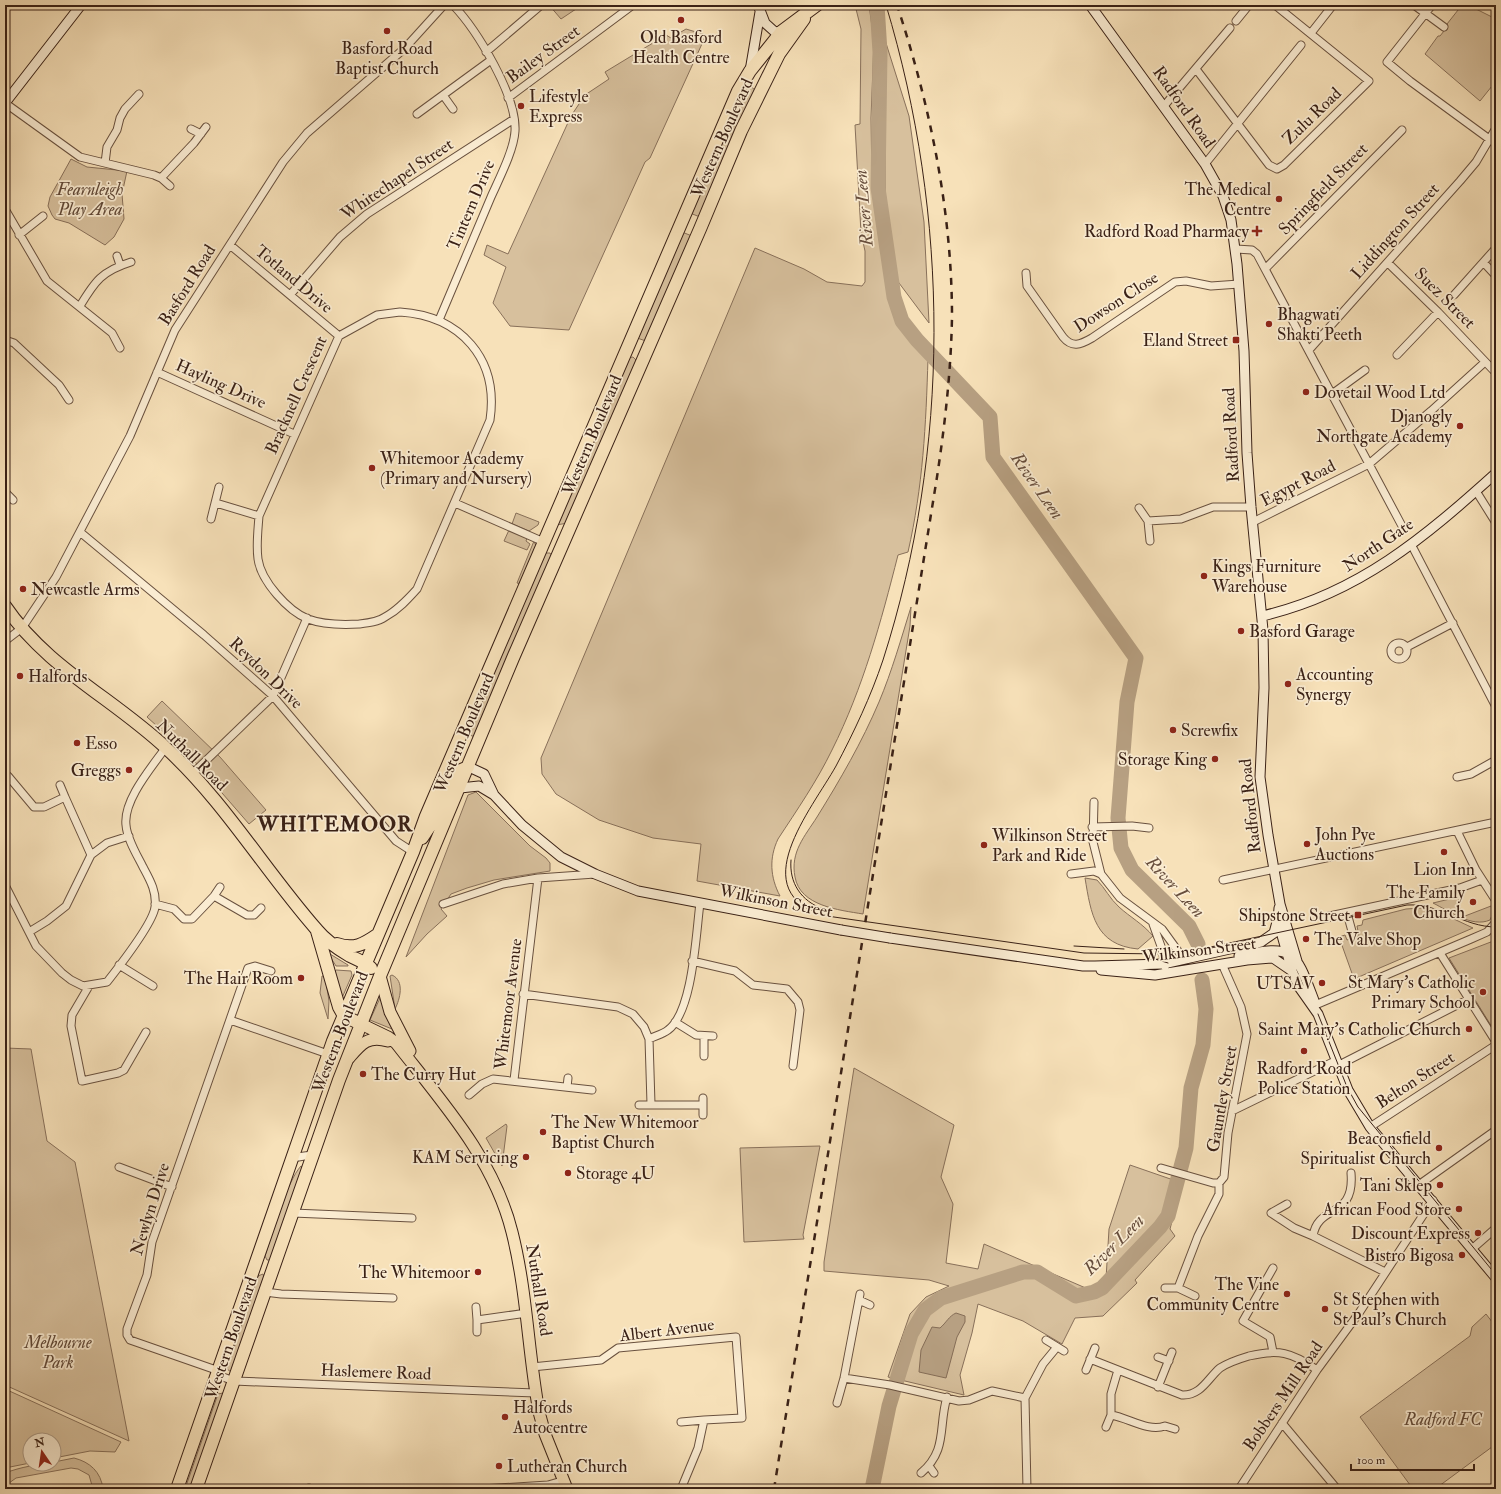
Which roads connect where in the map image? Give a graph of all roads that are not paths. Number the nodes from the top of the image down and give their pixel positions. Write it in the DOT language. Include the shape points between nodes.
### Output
graph roads {
  1 [pos="81,5"];
  2 [pos="444,5"];
  3 [pos="453,5"];
  4 [pos="633,5"];
  5 [pos="1090,5"];
  6 [pos="1249,5"];
  7 [pos="1275,5"];
  8 [pos="1333,5"];
  9 [pos="1414,5"];
  10 [pos="1432,5"];
  11 [pos="540,6"];
  12 [pos="759,8"];
  13 [pos="814,8"];
  14 [pos="1425,14"];
  15 [pos="1236,21"];
  16 [pos="1444,27"];
  17 [pos="1230,28"];
  18 [pos="782,31"];
  19 [pos="1311,33"];
  20 [pos="1301,45"];
  21 [pos="486,52"];
  22 [pos="491,60"];
  23 [pos="1196,69"];
  24 [pos="750,71"];
  25 [pos="138,94"];
  26 [pos="443,95"];
  27 [pos="508,98"];
  28 [pos="5,103"];
  29 [pos="1164,106"];
  30 [pos="453,109"];
  31 [pos="417,114"];
  32 [pos="514,118"];
  33 [pos="1237,124"];
  34 [pos="206,127"];
  35 [pos="191,128"];
  36 [pos="1496,128"];
  37 [pos="1402,130"];
  38 [pos="201,134"];
  39 [pos="1488,139"];
  40 [pos="1496,144"];
  41 [pos="105,163"];
  42 [pos="1205,164"];
  43 [pos="161,178"];
  44 [pos="170,186"];
  45 [pos="5,209"];
  46 [pos="43,216"];
  47 [pos="682,221"];
  48 [pos="700,229"];
  49 [pos="19,235"];
  50 [pos="230,244"];
  51 [pos="1496,248"];
  52 [pos="1236,249"];
  53 [pos="117,256"];
  54 [pos="131,262"];
  55 [pos="1388,263"];
  56 [pos="1484,263"];
  57 [pos="120,265"];
  58 [pos="1266,269"];
  59 [pos="1026,273"];
  60 [pos="1496,276"];
  61 [pos="1239,284"];
  62 [pos="290,294"];
  63 [pos="1454,295"];
  64 [pos="80,306"];
  65 [pos="1438,312"];
  66 [pos="439,320"];
  67 [pos="338,336"];
  68 [pos="5,340"];
  69 [pos="120,348"];
  70 [pos="626,350"];
  71 [pos="1309,350"];
  72 [pos="1397,355"];
  73 [pos="644,358"];
  74 [pos="1485,362"];
  75 [pos="1365,370"];
  76 [pos="157,372"];
  77 [pos="1496,373"];
  78 [pos="1332,394"];
  79 [pos="69,400"];
  80 [pos="294,434"];
  81 [pos="1369,464"];
  82 [pos="1496,473"];
  83 [pos="219,487"];
  84 [pos="1476,491"];
  85 [pos="5,492"];
  86 [pos="13,500"];
  87 [pos="216,503"];
  88 [pos="455,503"];
  89 [pos="1251,507"];
  90 [pos="1139,508"];
  91 [pos="259,516"];
  92 [pos="211,519"];
  93 [pos="1148,521"];
  94 [pos="1253,522"];
  95 [pos="1496,523"];
  96 [pos="1402,526"];
  97 [pos="80,532"];
  98 [pos="1150,541"];
  99 [pos="544,542"];
  100 [pos="1412,544"];
  101 [pos="561,550"];
  102 [pos="5,606"];
  103 [pos="1262,616"];
  104 [pos="307,618"];
  105 [pos="1453,623"];
  106 [pos="22,628"];
  107 [pos="5,640"];
  108 [pos="1407,646"];
  109 [pos="273,696"];
  110 [pos="1496,707"];
  111 [pos="166,747"];
  112 [pos="1496,760"];
  113 [pos="469,767"];
  114 [pos="192,774"];
  115 [pos="8,776"];
  116 [pos="1457,777"];
  117 [pos="60,785"];
  118 [pos="460,788"];
  119 [pos="494,795"];
  120 [pos="65,797"];
  121 [pos="1094,802"];
  122 [pos="1496,822"];
  123 [pos="1092,827"];
  124 [pos="1149,828"];
  125 [pos="1457,831"];
  126 [pos="129,836"];
  127 [pos="413,852"];
  128 [pos="91,855"];
  129 [pos="1274,870"];
  130 [pos="595,874"];
  131 [pos="1071,874"];
  132 [pos="1101,874"];
  133 [pos="538,878"];
  134 [pos="1223,880"];
  135 [pos="1482,880"];
  136 [pos="5,885"];
  137 [pos="220,887"];
  138 [pos="214,896"];
  139 [pos="1496,901"];
  140 [pos="700,903"];
  141 [pos="155,904"];
  142 [pos="443,904"];
  143 [pos="1280,904"];
  144 [pos="261,908"];
  145 [pos="1347,912"];
  146 [pos="1325,917"];
  147 [pos="1278,921"];
  148 [pos="1153,924"];
  149 [pos="1495,927"];
  150 [pos="29,932"];
  151 [pos="322,935"];
  152 [pos="377,935"];
  153 [pos="1353,935"];
  154 [pos="1291,940"];
  155 [pos="1287,953"];
  156 [pos="1440,953"];
  157 [pos="1184,958"];
  158 [pos="1275,958"];
  159 [pos="692,961"];
  160 [pos="1297,962"];
  161 [pos="366,963"];
  162 [pos="1165,964"];
  163 [pos="1222,964"];
  164 [pos="119,965"];
  165 [pos="1083,966"];
  166 [pos="1186,970"];
  167 [pos="271,971"];
  168 [pos="1292,972"];
  169 [pos="380,976"];
  170 [pos="89,986"];
  171 [pos="153,986"];
  172 [pos="523,994"];
  173 [pos="1469,999"];
  174 [pos="1314,1005"];
  175 [pos="344,1016"];
  176 [pos="230,1020"];
  177 [pos="675,1022"];
  178 [pos="361,1024"];
  179 [pos="146,1032"];
  180 [pos="704,1036"];
  181 [pos="713,1036"];
  182 [pos="649,1039"];
  183 [pos="396,1043"];
  184 [pos="1496,1044"];
  185 [pos="328,1054"];
  186 [pos="704,1056"];
  187 [pos="346,1061"];
  188 [pos="1336,1063"];
  189 [pos="793,1066"];
  190 [pos="568,1078"];
  191 [pos="514,1080"];
  192 [pos="567,1087"];
  193 [pos="592,1090"];
  194 [pos="469,1094"];
  195 [pos="639,1104"];
  196 [pos="651,1104"];
  197 [pos="446,1107"];
  198 [pos="1232,1111"];
  199 [pos="703,1115"];
  200 [pos="1370,1127"];
  201 [pos="1496,1130"];
  202 [pos="313,1156"];
  203 [pos="293,1157"];
  204 [pos="119,1168"];
  205 [pos="1161,1168"];
  206 [pos="1351,1173"];
  207 [pos="1219,1183"];
  208 [pos="1420,1184"];
  209 [pos="172,1187"];
  210 [pos="1433,1200"];
  211 [pos="1287,1204"];
  212 [pos="293,1213"];
  213 [pos="412,1218"];
  214 [pos="1496,1228"];
  215 [pos="1313,1236"];
  216 [pos="1472,1249"];
  217 [pos="255,1266"];
  218 [pos="1273,1268"];
  219 [pos="272,1272"];
  220 [pos="1385,1272"];
  221 [pos="1496,1278"];
  222 [pos="1165,1288"];
  223 [pos="1178,1288"];
  224 [pos="265,1292"];
  225 [pos="1196,1296"];
  226 [pos="393,1298"];
  227 [pos="870,1305"];
  228 [pos="476,1307"];
  229 [pos="527,1313"];
  230 [pos="477,1320"];
  231 [pos="477,1332"];
  232 [pos="1046,1340"];
  233 [pos="1095,1348"];
  234 [pos="1172,1352"];
  235 [pos="1273,1352"];
  236 [pos="1158,1357"];
  237 [pos="1090,1359"];
  238 [pos="1169,1361"];
  239 [pos="532,1367"];
  240 [pos="1086,1370"];
  241 [pos="1118,1370"];
  242 [pos="1317,1370"];
  243 [pos="219,1371"];
  244 [pos="844,1378"];
  245 [pos="234,1381"];
  246 [pos="1158,1387"];
  247 [pos="536,1393"];
  248 [pos="947,1397"];
  249 [pos="1025,1398"];
  250 [pos="837,1403"];
  251 [pos="1111,1415"];
  252 [pos="704,1420"];
  253 [pos="682,1422"];
  254 [pos="1282,1423"];
  255 [pos="1106,1427"];
  256 [pos="1175,1429"];
  257 [pos="929,1466"];
  258 [pos="921,1473"];
  259 [pos="934,1473"];
  260 [pos="565,1485"];
  261 [pos="177,1489"];
  262 [pos="196,1489"];
  263 [pos="481,1489"];
  264 [pos="681,1489"];
  265 [pos="1028,1489"];
  266 [pos="1239,1489"];
  267 [pos="1338,1489"];
  1 -- 28 [label="street"];
  2 -- 50 [label="street, Basford Road" via="396,56 307,133 282,162"];
  3 -- 21 [label="street, Tintern Drive"];
  4 -- 27 [label="street, Bailey Street"];
  5 -- 29 [label="street, Radford Road"];
  6 -- 15 [label="street"];
  7 -- 19 [label="street"];
  8 -- 19 [label="street"];
  9 -- 14 [label="street"];
  10 -- 14 [label="street"];
  11 -- 21 [label="street"];
  12 -- 18 [label="street, Western Boulevard" via="765,23 775,32"];
  12 -- 24 [label="street, Western Boulevard"];
  13 -- 18 [label="highway, Western Boulevard"];
  13 -- 48 [label="highway, Western Boulevard" via="779,54 741,131"];
  14 -- 16 [label="street"];
  14 -- 39 [label="street" via="1387,62"];
  17 -- 23 [label="street"];
  18 -- 24 [label="highway, Western Boulevard"];
  19 -- 33 [label="street, Zulu Road" via="1369,82 1284,165 1274,169"];
  20 -- 33 [label="street"];
  21 -- 22 [label="street, Tintern Drive"];
  22 -- 26 [label="street"];
  22 -- 27 [label="street, Tintern Drive"];
  23 -- 29 [label="street"];
  23 -- 33 [label="street"];
  24 -- 47 [label="highway, Western Boulevard" via="738,90"];
  25 -- 41 [label="street" via="120,118 117,130 107,147"];
  26 -- 30 [label="street"];
  26 -- 31 [label="street"];
  27 -- 32 [label="street, Tintern Drive"];
  28 -- 41 [label="street" via="80,157"];
  29 -- 42 [label="street, Radford Road"];
  32 -- 62 [label="street, Whitechapel Street" via="366,214 340,237"];
  32 -- 66 [label="street, Tintern Drive" via="515,132 506,163"];
  33 -- 42 [label="street"];
  34 -- 38 [label="street"];
  35 -- 38 [label="street"];
  36 -- 39 [label="street, Liddington Street"];
  37 -- 58 [label="street, Springfield Street"];
  38 -- 43 [label="street"];
  39 -- 40 [label="street"];
  39 -- 55 [label="street, Liddington Street" via="1476,162"];
  41 -- 43 [label="street"];
  42 -- 52 [label="street, Radford Road" via="1219,187 1230,215"];
  43 -- 44 [label="street"];
  45 -- 49 [label="street"];
  46 -- 49 [label="street"];
  47 -- 48 [label="highway"];
  47 -- 70 [label="highway, Western Boulevard"];
  48 -- 73 [label="highway, Western Boulevard"];
  49 -- 64 [label="street" via="47,281"];
  50 -- 62 [label="street, Totland Drive"];
  50 -- 76 [label="street, Basford Road" via="175,330"];
  51 -- 56 [label="street"];
  52 -- 58 [label="street" via="1252,250"];
  52 -- 61 [label="street, Radford Road"];
  53 -- 57 [label="street"];
  54 -- 57 [label="street"];
  55 -- 65 [label="street, Suez Street"];
  55 -- 71 [label="street, Liddington Street"];
  56 -- 60 [label="street"];
  56 -- 63 [label="street"];
  57 -- 64 [label="street" via="99,277"];
  58 -- 71 [label="street"];
  59 -- 61 [label="street, Dowson Close" via="1027,286 1063,337 1075,345 1092,338 1175,282 1186,281 1211,286"];
  61 -- 89 [label="street, Radford Road"];
  62 -- 67 [label="street, Totland Drive"];
  64 -- 69 [label="street" via="115,330"];
  65 -- 72 [label="street"];
  65 -- 74 [label="street, Suez Street"];
  66 -- 67 [label="street, Bracknell Crescent" via="419,313 377,314"];
  66 -- 88 [label="street, Bracknell Crescent" via="462,334 479,353 487,369 493,402 490,420"];
  67 -- 80 [label="street, Bracknell Crescent"];
  68 -- 79 [label="street" via="14,343 59,385"];
  70 -- 73 [label="highway"];
  70 -- 99 [label="highway, Western Boulevard"];
  71 -- 78 [label="street"];
  73 -- 101 [label="highway, Western Boulevard"];
  74 -- 77 [label="street, Suez Street"];
  74 -- 81 [label="street, Egypt Road"];
  75 -- 78 [label="street"];
  76 -- 80 [label="street, Hayling Drive"];
  76 -- 97 [label="street, Basford Road" via="130,436"];
  78 -- 81 [label="street"];
  80 -- 91 [label="street, Bracknell Crescent"];
  81 -- 94 [label="street, Egypt Road"];
  81 -- 96 [label="street"];
  82 -- 84 [label="street, North Gate"];
  83 -- 87 [label="street"];
  84 -- 95 [label="street"];
  84 -- 100 [label="street, North Gate"];
  85 -- 86 [label="street"];
  87 -- 91 [label="street"];
  87 -- 92 [label="street"];
  88 -- 99 [label="street"];
  88 -- 104 [label="street, Bracknell Crescent" via="417,589 385,618 370,623 338,626"];
  89 -- 93 [label="street" via="1212,507 1181,519"];
  89 -- 94 [label="street, Radford Road"];
  90 -- 93 [label="street"];
  91 -- 104 [label="street, Bracknell Crescent" via="258,560 269,584 284,603"];
  93 -- 98 [label="street"];
  94 -- 103 [label="street, Radford Road"];
  97 -- 106 [label="street, Basford Road" via="56,577"];
  97 -- 109 [label="street, Reydon Drive"];
  99 -- 101 [label="highway"];
  99 -- 127 [label="highway, Western Boulevard" via="426,816"];
  100 -- 103 [label="street, North Gate" via="1374,571 1329,594 1292,609"];
  100 -- 105 [label="street"];
  101 -- 113 [label="highway, Western Boulevard" via="513,658"];
  102 -- 106 [label="highway, Nuthall Road"];
  103 -- 129 [label="street, Radford Road" via="1264,688 1260,777"];
  104 -- 109 [label="street"];
  105 -- 108 [label="street"];
  105 -- 110 [label="street"];
  106 -- 107 [label="street"];
  106 -- 111 [label="highway, Nuthall Road" via="73,675"];
  109 -- 114 [label="street"];
  109 -- 127 [label="street, Reydon Drive" via="396,842"];
  111 -- 114 [label="highway, Nuthall Road"];
  111 -- 126 [label="street" via="127,808 126,826"];
  112 -- 116 [label="street" via="1471,774"];
  113 -- 118 [label="highway, Western Boulevard"];
  113 -- 119 [label="street, Wilkinson Street" via="484,774"];
  113 -- 127 [label="highway" via="459,771 452,781 434,820"];
  114 -- 151 [label="highway, Nuthall Road" via="242,832"];
  115 -- 120 [label="street" via="34,806 44,807"];
  117 -- 120 [label="street"];
  118 -- 119 [label="street, Wilkinson Street" via="478,786"];
  118 -- 169 [label="highway, Western Boulevard"];
  119 -- 130 [label="street, Wilkinson Street" via="522,825 561,858"];
  120 -- 128 [label="street"];
  121 -- 123 [label="street"];
  122 -- 125 [label="street"];
  123 -- 124 [label="street"];
  123 -- 132 [label="street"];
  125 -- 129 [label="street"];
  125 -- 135 [label="street"];
  126 -- 128 [label="street" via="107,843"];
  126 -- 141 [label="street" via="154,888"];
  127 -- 152 [label="highway, Western Boulevard"];
  128 -- 150 [label="street" via="66,906 47,922"];
  129 -- 134 [label="street"];
  129 -- 143 [label="street, Radford Road"];
  130 -- 133 [label="street"];
  130 -- 140 [label="street, Wilkinson Street" via="638,891"];
  131 -- 132 [label="street"];
  132 -- 148 [label="street" via="1120,898"];
  133 -- 142 [label="street" via="503,884"];
  133 -- 172 [label="street, Whitemoor Avenue"];
  135 -- 139 [label="street"];
  135 -- 145 [label="street" via="1460,888"];
  136 -- 150 [label="street"];
  137 -- 138 [label="street"];
  138 -- 141 [label="street" via="192,919 184,919 174,909"];
  138 -- 144 [label="street" via="247,914 254,915"];
  140 -- 159 [label="street"];
  140 -- 165 [label="street, Wilkinson Street, bridge" via="841,930"];
  141 -- 164 [label="street" via="151,917"];
  143 -- 147 [label="street, Radford Road"];
  143 -- 154 [label="street, Radford Road"];
  145 -- 146 [label="street"];
  145 -- 153 [label="street"];
  147 -- 155 [label="street, Radford Road"];
  147 -- 157 [label="street, Wilkinson Street" via="1274,933 1261,942"];
  148 -- 157 [label="street" via="1162,929"];
  148 -- 162 [label="street"];
  149 -- 156 [label="street"];
  150 -- 170 [label="street" via="36,946 62,973 77,984"];
  151 -- 152 [label="highway, Nuthall Road" via="339,945 354,947"];
  151 -- 161 [label="highway, Nuthall Road" via="339,949"];
  151 -- 175 [label="highway, Nuthall Road" via="339,1007"];
  152 -- 161 [label="highway, Western Boulevard"];
  154 -- 155 [label="street"];
  154 -- 160 [label="street, Radford Road"];
  155 -- 158 [label="street"];
  155 -- 160 [label="street"];
  155 -- 162 [label="street" via="1270,950 1206,963"];
  155 -- 168 [label="street, Radford Road"];
  156 -- 173 [label="street"];
  156 -- 174 [label="street"];
  157 -- 162 [label="street, Wilkinson Street"];
  158 -- 163 [label="street, Wilkinson Street"];
  158 -- 168 [label="street, Wilkinson Street"];
  159 -- 177 [label="street" via="688,994"];
  159 -- 189 [label="street" via="734,971 753,984 787,989 798,1002 800,1010"];
  160 -- 174 [label="street" via="1304,973"];
  161 -- 169 [label="highway, Nuthall Road"];
  161 -- 175 [label="highway, Western Boulevard"];
  162 -- 165 [label="street, Wilkinson Street"];
  162 -- 166 [label="street" via="1166,969"];
  163 -- 166 [label="street, Wilkinson Street"];
  163 -- 198 [label="street, Gauntley Street" via="1241,1007 1247,1034"];
  164 -- 170 [label="street" via="107,982"];
  164 -- 171 [label="street"];
  165 -- 166 [label="street, Wilkinson Street" via="1133,974"];
  167 -- 176 [label="street, Newlyn Drive" via="255,966 248,968"];
  168 -- 174 [label="street, Radford Road" via="1299,987"];
  169 -- 178 [label="highway, Western Boulevard"];
  169 -- 197 [label="main road, Nuthall Road" via="390,1012 404,1041"];
  170 -- 179 [label="street" via="72,1015 71,1026 82,1081 124,1070"];
  172 -- 182 [label="street" via="618,1007 633,1014 644,1026"];
  172 -- 191 [label="street, Whitemoor Avenue"];
  173 -- 184 [label="street"];
  173 -- 188 [label="street"];
  174 -- 188 [label="street"];
  175 -- 178 [label="highway, Nuthall Road"];
  175 -- 185 [label="highway, Western Boulevard"];
  176 -- 185 [label="street"];
  176 -- 209 [label="street, Newlyn Drive"];
  177 -- 180 [label="street" via="696,1035"];
  177 -- 182 [label="street" via="669,1030"];
  178 -- 183 [label="main road, Nuthall Road"];
  178 -- 187 [label="highway, Western Boulevard"];
  180 -- 181 [label="street"];
  180 -- 186 [label="street"];
  182 -- 196 [label="street"];
  183 -- 187 [label="main road" via="382,1039 369,1040 362,1043"];
  183 -- 197 [label="main road, Nuthall Road"];
  184 -- 200 [label="street, Belton Street"];
  185 -- 203 [label="highway, Western Boulevard"];
  187 -- 202 [label="highway, Western Boulevard"];
  188 -- 198 [label="street"];
  188 -- 200 [label="street" via="1353,1101"];
  190 -- 192 [label="street"];
  191 -- 192 [label="street, Whitemoor Avenue"];
  191 -- 194 [label="street" via="493,1079"];
  192 -- 193 [label="street, Whitemoor Avenue"];
  195 -- 196 [label="street"];
  196 -- 199 [label="street" via="703,1101"];
  197 -- 229 [label="main road, Nuthall Road" via="476,1149 505,1209 518,1259"];
  198 -- 207 [label="street, Gauntley Street" via="1224,1177"];
  200 -- 208 [label="street"];
  201 -- 208 [label="street"];
  202 -- 203 [label="street"];
  202 -- 212 [label="highway, Western Boulevard"];
  203 -- 217 [label="highway, Western Boulevard"];
  204 -- 209 [label="street"];
  205 -- 207 [label="street"];
  206 -- 215 [label="street" via="1352,1188 1348,1200 1314,1226"];
  207 -- 223 [label="street, Gauntley Street" via="1220,1194 1198,1236"];
  208 -- 210 [label="street"];
  209 -- 243 [label="street, Newlyn Drive" via="152,1242 147,1275 127,1329 128,1335 130,1340"];
  210 -- 216 [label="street"];
  210 -- 220 [label="street, Bobbers Mill Road"];
  211 -- 215 [label="street" via="1271,1213 1294,1228"];
  212 -- 213 [label="street"];
  212 -- 219 [label="highway, Western Boulevard"];
  214 -- 216 [label="street"];
  215 -- 220 [label="street"];
  216 -- 221 [label="street"];
  217 -- 219 [label="highway"];
  217 -- 243 [label="highway, Western Boulevard"];
  218 -- 235 [label="street" via="1243,1321 1270,1337"];
  219 -- 224 [label="highway, Western Boulevard"];
  220 -- 242 [label="street, Bobbers Mill Road" via="1359,1313"];
  222 -- 223 [label="street"];
  223 -- 225 [label="street"];
  224 -- 226 [label="street"];
  224 -- 245 [label="highway, Western Boulevard"];
  227 -- 244 [label="street" via="859,1297"];
  228 -- 230 [label="street"];
  229 -- 230 [label="street"];
  229 -- 239 [label="main road, Nuthall Road"];
  230 -- 231 [label="street"];
  232 -- 249 [label="street" via="1060,1349 1043,1364"];
  233 -- 237 [label="street"];
  234 -- 238 [label="street"];
  235 -- 242 [label="street" via="1294,1355"];
  235 -- 246 [label="street" via="1228,1363 1192,1394 1177,1394"];
  236 -- 238 [label="street"];
  237 -- 240 [label="street"];
  237 -- 241 [label="street"];
  238 -- 246 [label="street"];
  239 -- 247 [label="main road, Nuthall Road"];
  239 -- 252 [label="street, Albert Avenue" via="601,1360 618,1348 736,1337 742,1418"];
  241 -- 246 [label="street"];
  241 -- 251 [label="street" via="1111,1394"];
  242 -- 254 [label="street, Bobbers Mill Road"];
  243 -- 245 [label="street" via="223,1377"];
  243 -- 261 [label="highway, Western Boulevard"];
  244 -- 248 [label="street"];
  244 -- 250 [label="street"];
  245 -- 247 [label="street, Haslemere Road"];
  245 -- 262 [label="highway, Western Boulevard"];
  247 -- 260 [label="main road, Nuthall Road" via="545,1434"];
  248 -- 249 [label="street" via="969,1400 992,1391"];
  248 -- 257 [label="street" via="939,1450"];
  249 -- 265 [label="street"];
  251 -- 255 [label="street"];
  251 -- 256 [label="street" via="1124,1417 1150,1428 1166,1426"];
  252 -- 253 [label="street"];
  252 -- 264 [label="street" via="698,1448"];
  254 -- 266 [label="street, Bobbers Mill Road"];
  254 -- 267 [label="street"];
  257 -- 258 [label="street"];
  257 -- 259 [label="street"];
  260 -- 263 [label="street"];
}
